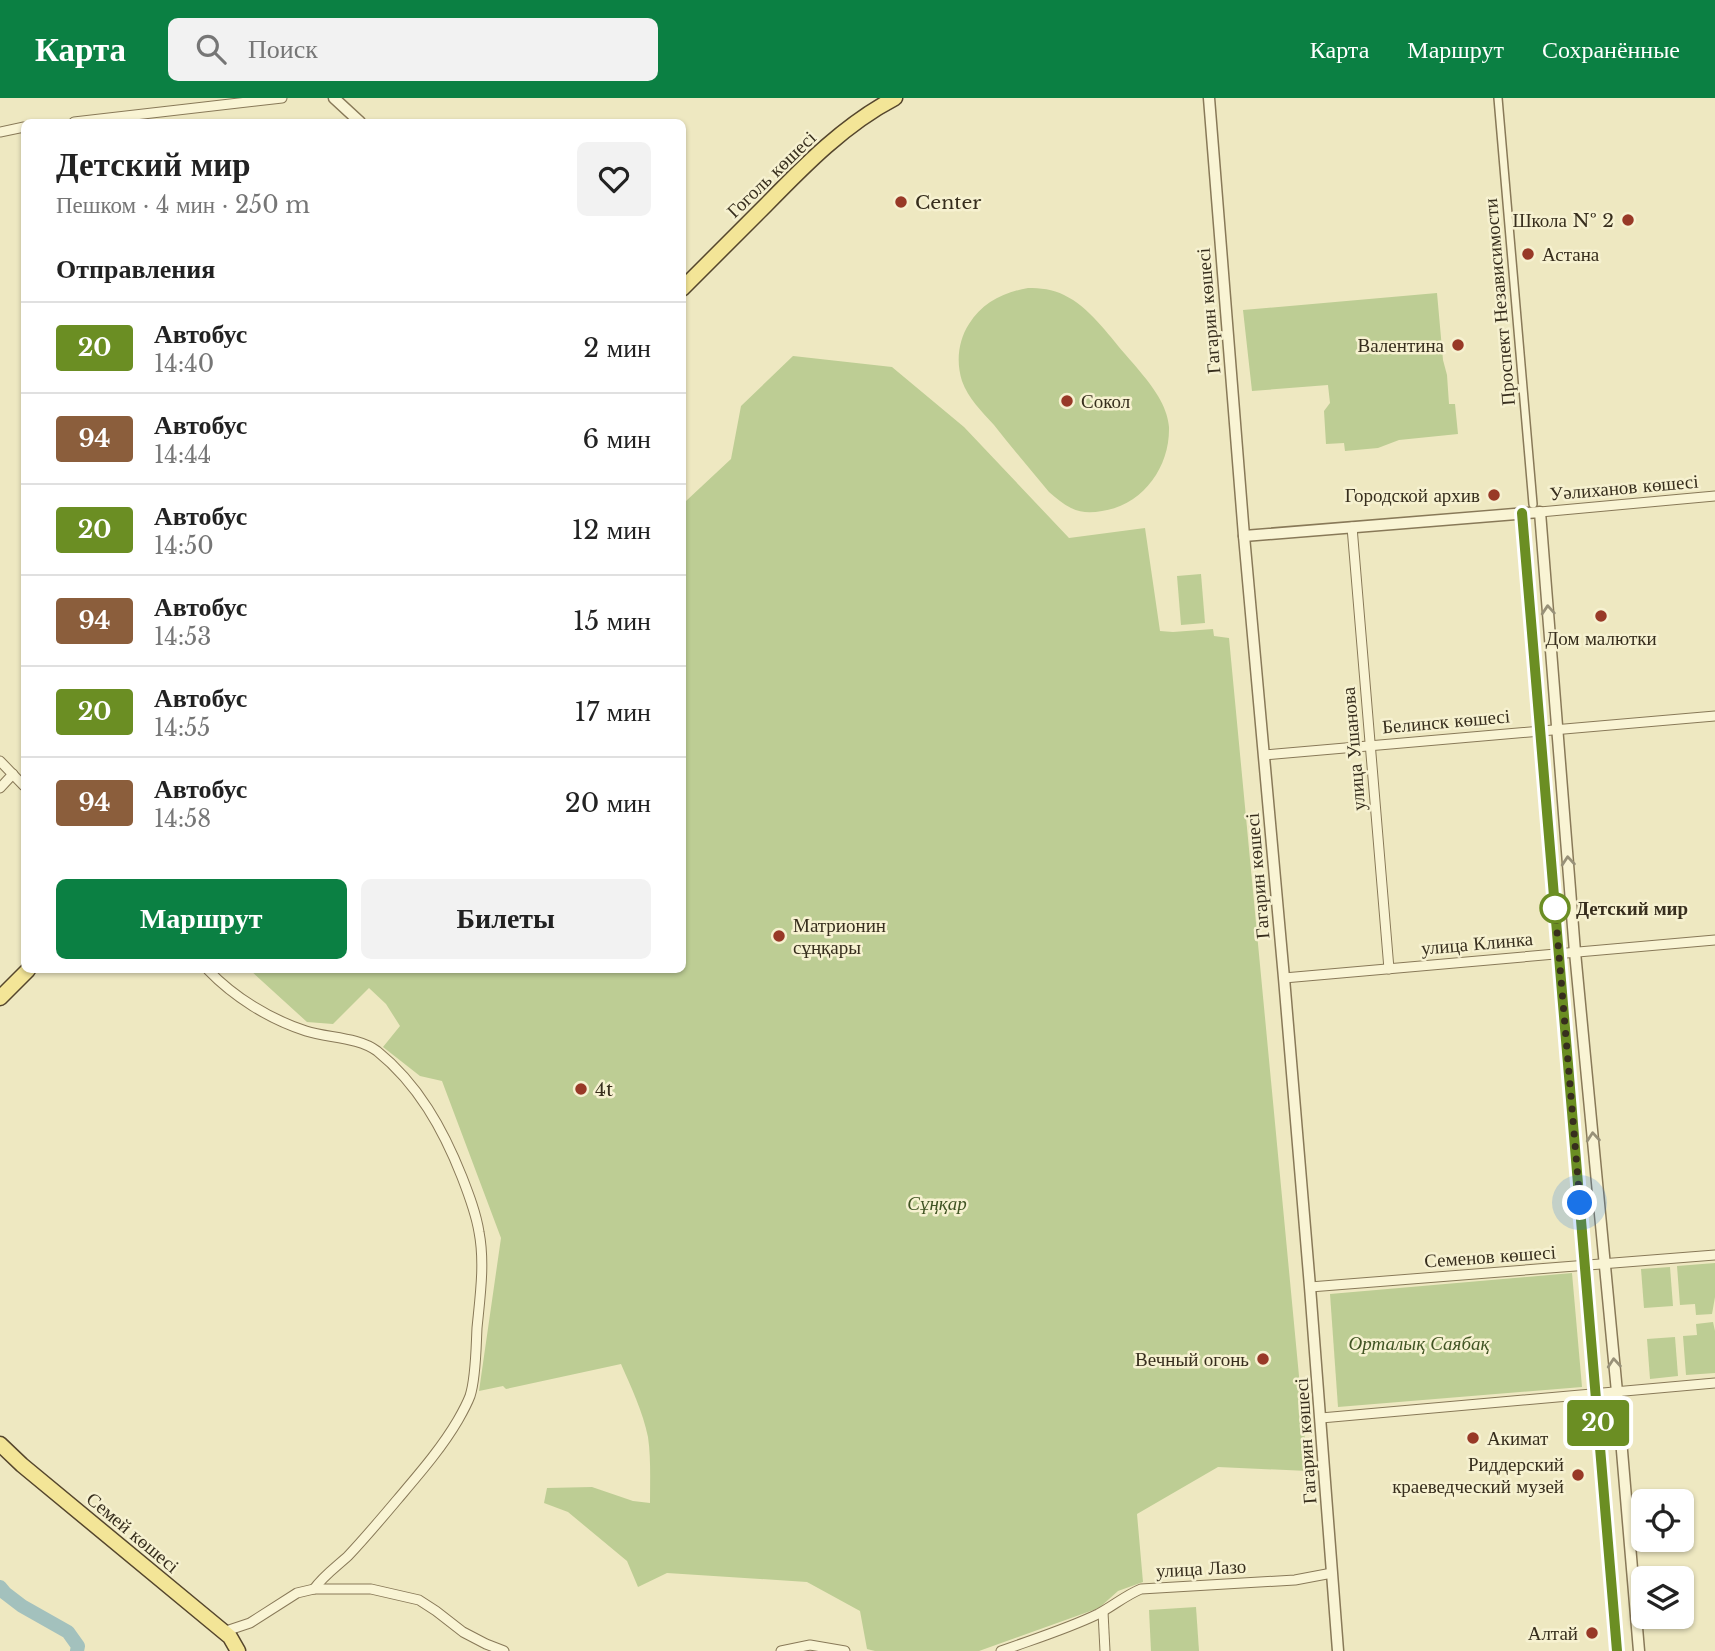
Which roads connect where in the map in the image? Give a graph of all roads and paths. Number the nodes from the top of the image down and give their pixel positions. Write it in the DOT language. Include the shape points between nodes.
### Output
graph roads {
  1 [pos="282,98"];
  2 [pos="334,98"];
  3 [pos="895,98"];
  4 [pos="1209,98"];
  5 [pos="1498,98"];
  6 [pos="100,119"];
  7 [pos="357,119"];
  8 [pos="21,128"];
  9 [pos="0,132"];
  10 [pos="686,285"];
  11 [pos="1715,496"];
  12 [pos="1536,508"];
  13 [pos="1522,513"];
  14 [pos="1352,527"];
  15 [pos="1244,536"];
  16 [pos="1715,716"];
  17 [pos="1557,730"];
  18 [pos="1540,731"];
  19 [pos="1370,746"];
  20 [pos="1264,755"];
  21 [pos="0,761"];
  22 [pos="13,774"];
  23 [pos="21,783"];
  24 [pos="0,788"];
  25 [pos="1715,940"];
  26 [pos="1576,952"];
  27 [pos="1559,953"];
  28 [pos="1389,969"];
  29 [pos="24,973"];
  30 [pos="211,973"];
  31 [pos="1284,978"];
  32 [pos="0,998"];
  33 [pos="1715,1255"];
  34 [pos="1605,1265"];
  35 [pos="1585,1267"];
  36 [pos="1310,1287"];
  37 [pos="1715,1383"];
  38 [pos="1617,1392"];
  39 [pos="1596,1394"];
  40 [pos="1321,1418"];
  41 [pos="0,1444"];
  42 [pos="1332,1573"];
  43 [pos="314,1589"];
  44 [pos="1103,1612"];
  45 [pos="227,1634"];
  46 [pos="238,1651"];
  47 [pos="252,1651"];
  48 [pos="504,1651"];
  49 [pos="781,1651"];
  50 [pos="845,1651"];
  51 [pos="1001,1651"];
  52 [pos="1105,1651"];
  53 [pos="1338,1651"];
  54 [pos="1617,1651"];
  55 [pos="1639,1651"];
  1 -- 6 [label="street"];
  2 -- 7 [label="street"];
  3 -- 10 [label="main road, Гоголь көшесі" via="858,120 822,150"];
  4 -- 15 [label="street, Гагарин көшесі"];
  5 -- 12 [label="street, Проспект Независимости"];
  8 -- 9 [label="street"];
  11 -- 12 [label="street, Уәлиханов көшесі"];
  12 -- 13 [label="street, Уәлиханов көшесі"];
  17 -- 12 [label="street, one-way"];
  13 -- 14 [label="street, Уәлиханов көшесі"];
  13 -- 18 [label="street"];
  14 -- 15 [label="street, Уәлиханов көшесі"];
  14 -- 19 [label="street, улица Ушанова"];
  15 -- 20 [label="street, Гагарин көшесі"];
  16 -- 17 [label="street, Белинск көшесі"];
  17 -- 18 [label="street, Белинск көшесі"];
  26 -- 17 [label="street, one-way"];
  18 -- 19 [label="street, Белинск көшесі"];
  18 -- 27 [label="street"];
  19 -- 20 [label="street, Белинск көшесі"];
  19 -- 28 [label="street, улица Ушанова"];
  20 -- 31 [label="street, Гагарин көшесі"];
  21 -- 22 [label="street"];
  22 -- 23 [label="street"];
  22 -- 24 [label="street"];
  25 -- 26 [label="street, улица Клинка"];
  26 -- 27 [label="street, улица Клинка"];
  34 -- 26 [label="street, one-way"];
  27 -- 28 [label="street, улица Клинка"];
  27 -- 35 [label="street"];
  28 -- 31 [label="street, улица Клинка"];
  29 -- 32 [label="main road"];
  30 -- 43 [label="street" via="270,1016 306,1031 359,1043 391,1064 417,1091 451,1148 480,1234 480,1293 470,1396 423,1469"];
  31 -- 36 [label="street, Гагарин көшесі"];
  33 -- 34 [label="street, Семенов көшесі"];
  34 -- 35 [label="street, Семенов көшесі"];
  38 -- 34 [label="street, one-way"];
  35 -- 36 [label="street, Семенов көшесі"];
  35 -- 39 [label="street"];
  36 -- 40 [label="street, Гагарин көшесі"];
  37 -- 38 [label="street"];
  38 -- 39 [label="street"];
  38 -- 55 [label="street"];
  39 -- 40 [label="street"];
  39 -- 54 [label="street"];
  40 -- 42 [label="street, Гагарин көшесі"];
  41 -- 45 [label="main road, Семей көшесі"];
  42 -- 44 [label="street, улица Лазо" via="1296,1580 1141,1589"];
  42 -- 53 [label="street, Гагарин көшесі"];
  43 -- 45 [label="street" via="297,1593"];
  43 -- 48 [label="street" via="371,1589 419,1601 463,1632"];
  44 -- 51 [label="street, улица Лазо"];
  44 -- 52 [label="street"];
  45 -- 46 [label="main road, Семей көшесі"];
  45 -- 47 [label="main road"];
  49 -- 50 [label="street" via="810,1645"];
}
